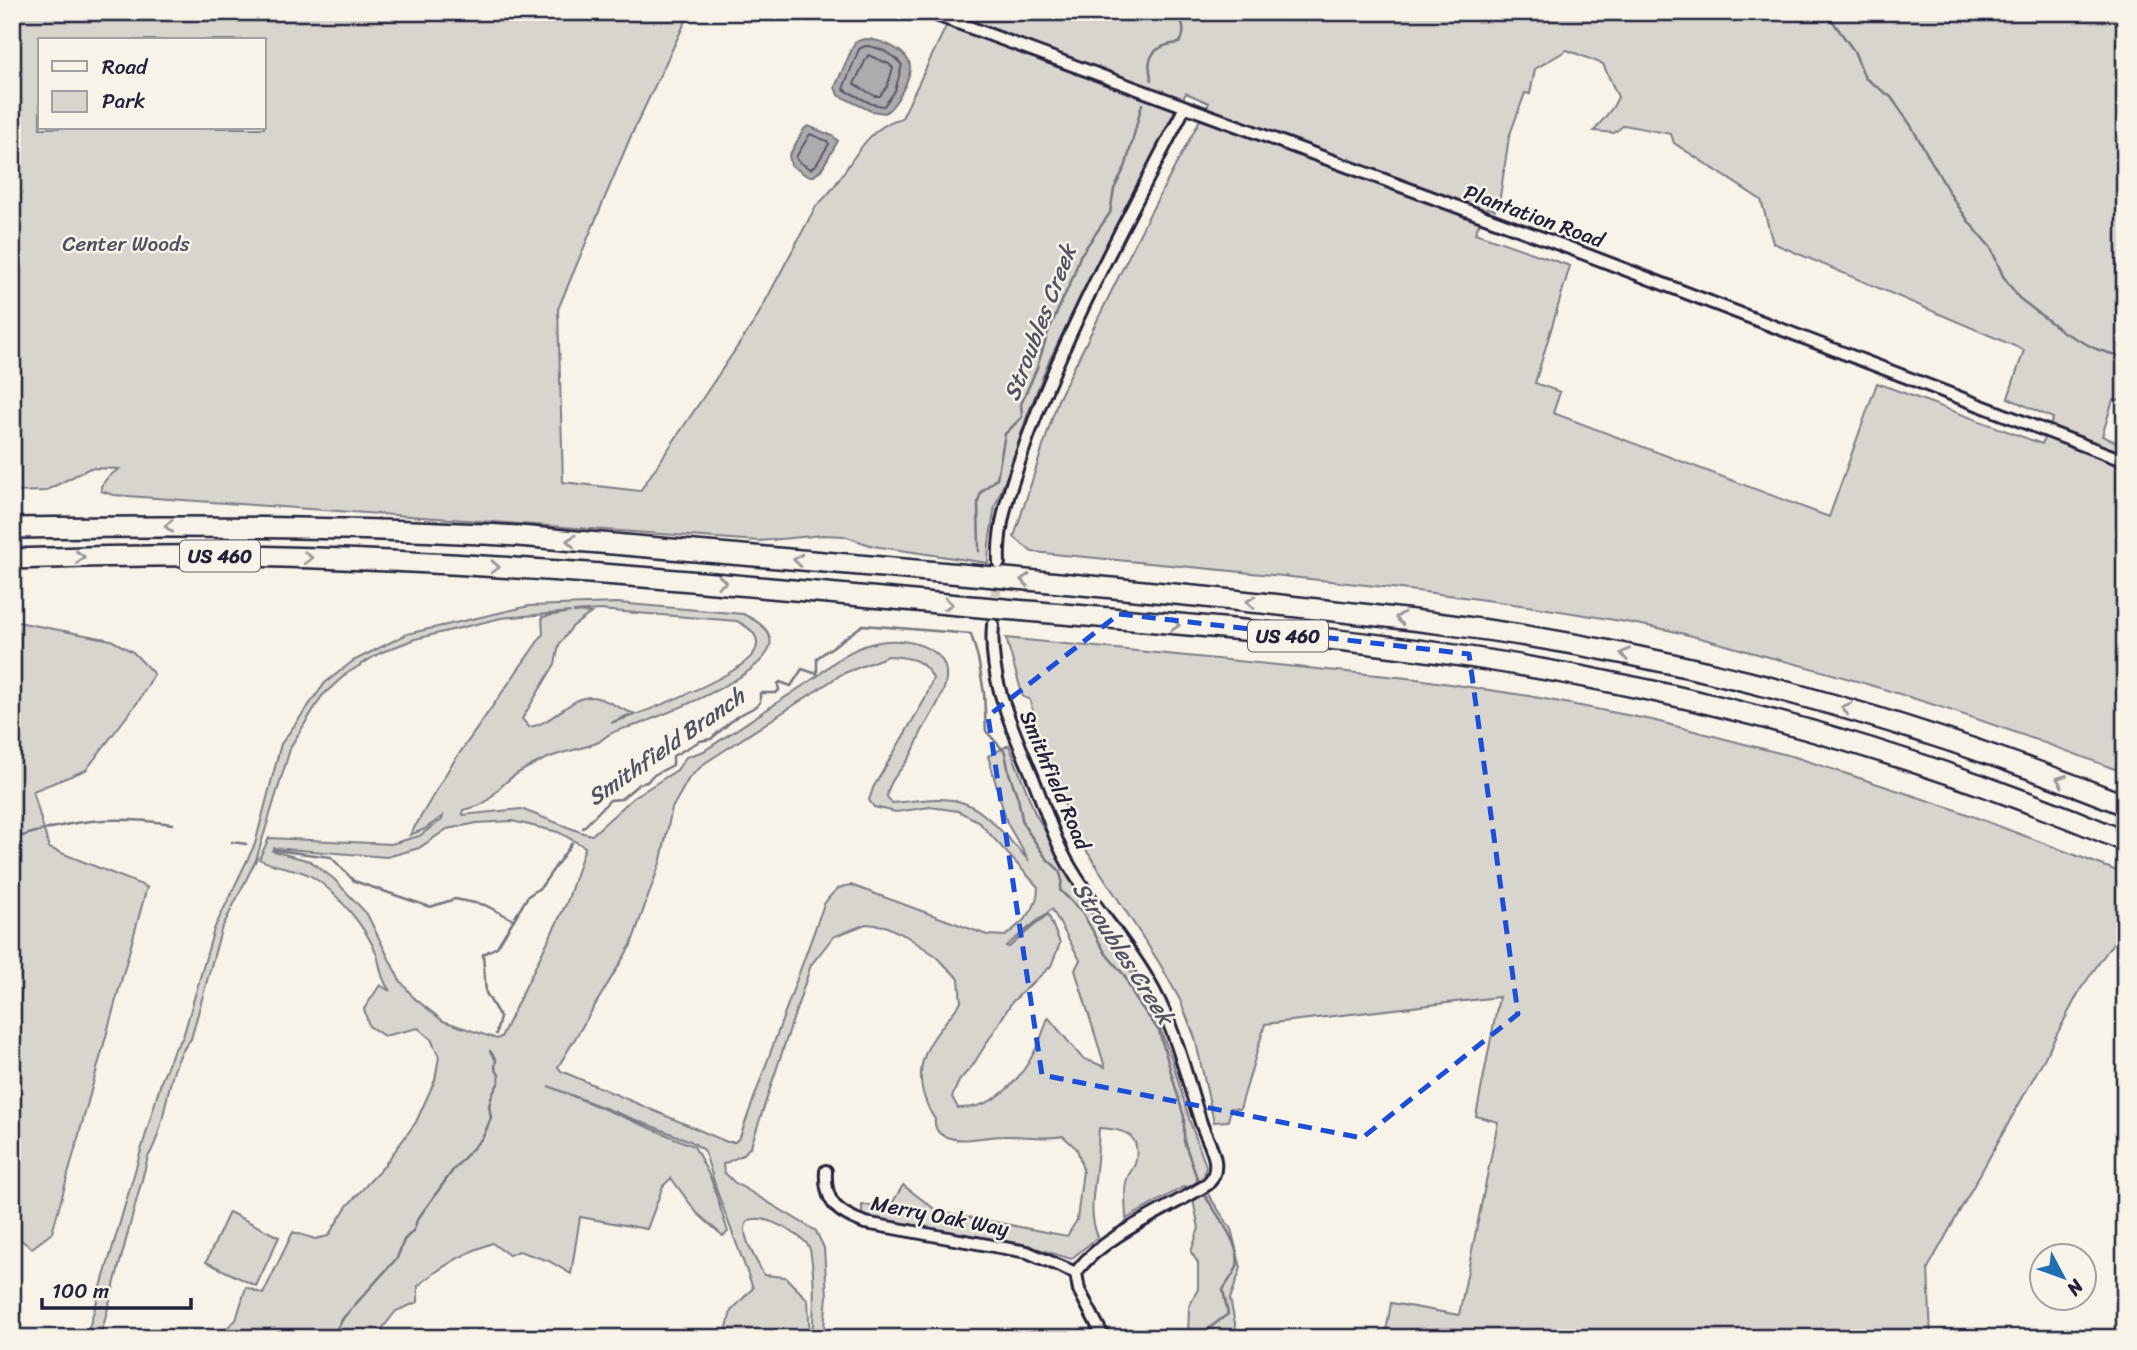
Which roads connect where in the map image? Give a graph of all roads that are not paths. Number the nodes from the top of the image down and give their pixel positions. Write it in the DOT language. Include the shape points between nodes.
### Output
graph roads {
  1 [pos="928,12"];
  2 [pos="1185,107"];
  3 [pos="2125,461"];
  4 [pos="12,528"];
  5 [pos="12,559"];
  6 [pos="999,563"];
  7 [pos="993,625"];
  8 [pos="2125,805"];
  9 [pos="2125,841"];
  10 [pos="826,1171"];
  11 [pos="1076,1273"];
  12 [pos="1104,1338"];
  1 -- 2 [label="street, Plantation Road"];
  2 -- 3 [label="street, Plantation Road"];
  2 -- 6 [label="street" via="1038,409 1001,522"];
  8 -- 4 [label="highway, US 460, one-way" via="1976,749 1793,693 1630,655 1431,621 518,536 271,526"];
  5 -- 9 [label="highway, US 460, one-way" via="153,555 427,562 695,580 1423,650 1623,684 1784,723 1931,768"];
  7 -- 11 [label="street, Smithfield Road" via="994,670 1003,703 1061,850 1160,1001 1215,1158 1215,1174 1208,1184 1108,1243"];
  10 -- 11 [label="street, Merry Oak Way" via="827,1194 848,1217 1027,1252"];
  11 -- 12 [label="street" via="1079,1290"];
}
